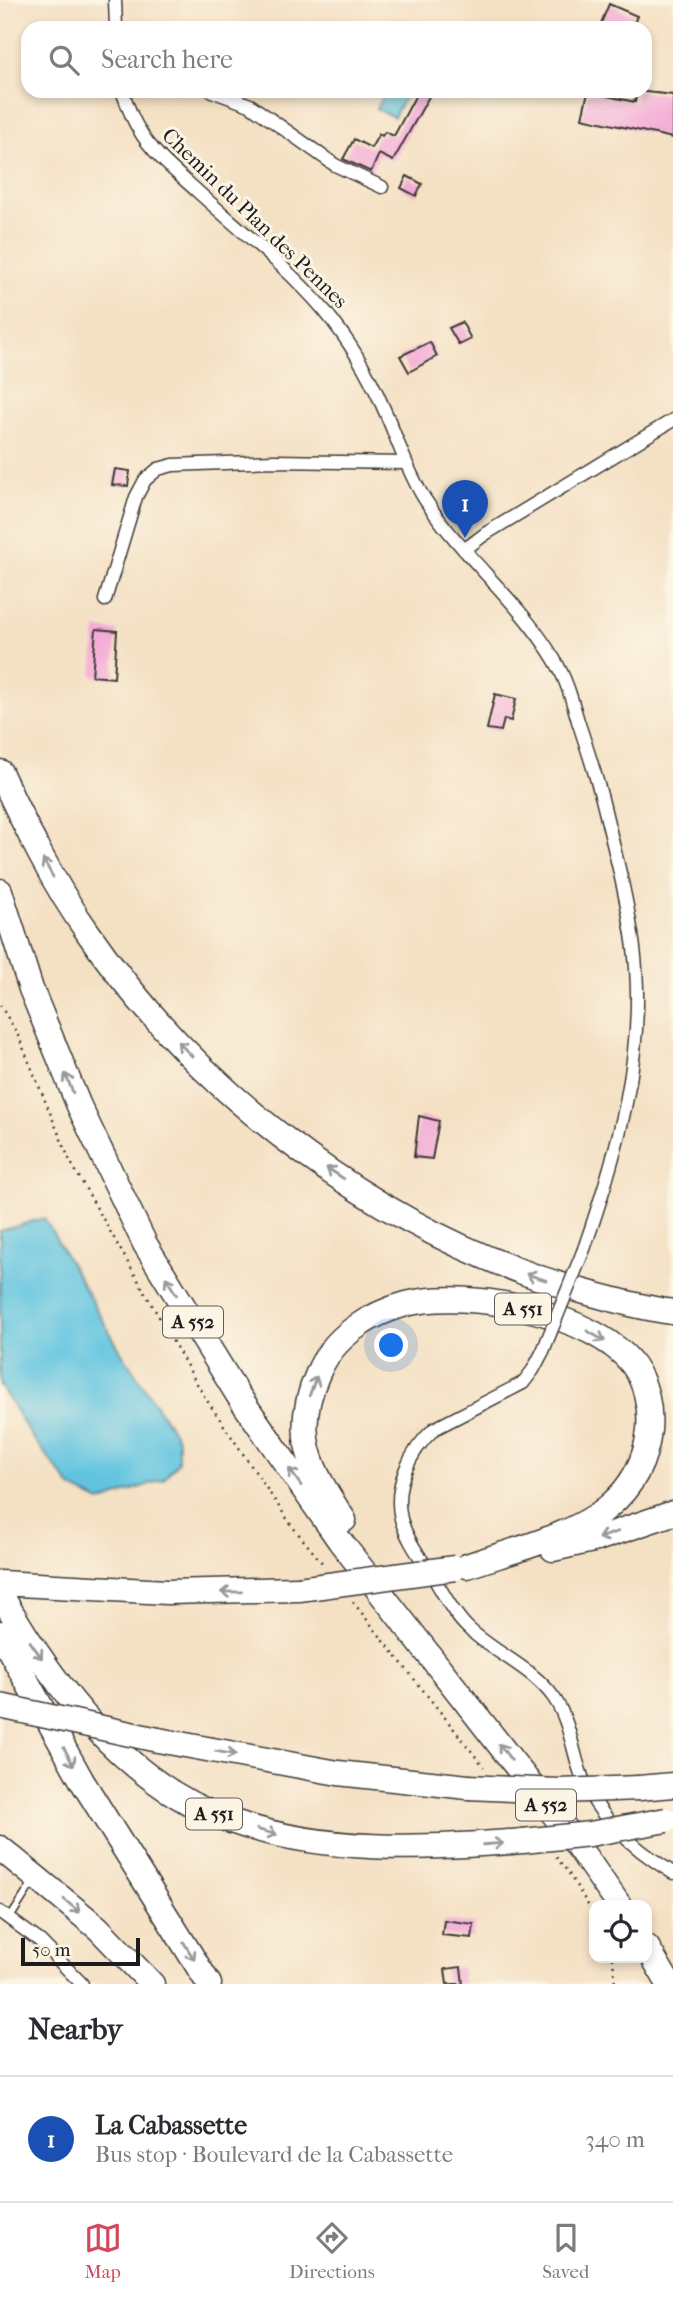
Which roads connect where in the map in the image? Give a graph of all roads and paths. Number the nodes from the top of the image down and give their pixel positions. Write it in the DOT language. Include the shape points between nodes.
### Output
graph roads {
  1 [pos="115,0"];
  2 [pos="116,21"];
  3 [pos="125,98"];
  4 [pos="231,98"];
  5 [pos="382,187"];
  6 [pos="673,421"];
  7 [pos="405,463"];
  8 [pos="464,550"];
  9 [pos="105,600"];
  10 [pos="0,772"];
  11 [pos="0,891"];
  12 [pos="673,1312"];
  13 [pos="673,1513"];
  14 [pos="461,1567"];
  15 [pos="0,1583"];
  16 [pos="0,1593"];
  17 [pos="0,1633"];
  18 [pos="0,1706"];
  19 [pos="471,1706"];
  20 [pos="673,1785"];
  21 [pos="670,1820"];
  22 [pos="0,1848"];
  23 [pos="673,1873"];
  24 [pos="36,1877"];
  25 [pos="615,1900"];
  26 [pos="5,1915"];
  27 [pos="652,1955"];
  28 [pos="613,1963"];
  29 [pos="82,1984"];
  30 [pos="152,1984"];
  31 [pos="209,1984"];
  32 [pos="615,1984"];
  33 [pos="669,1984"];
  1 -- 2 [label="street"];
  3 -- 7 [label="street, Chemin du Plan des Pennes" via="137,127 157,155 307,291 337,325 384,408"];
  4 -- 5 [label="street" via="250,105 335,165"];
  6 -- 8 [label="street"];
  7 -- 8 [label="street, Chemin du Plan des Pennes" via="422,496"];
  7 -- 9 [label="street" via="274,461 158,469 136,497"];
  8 -- 23 [label="street, Chemin du Plan des Pennes, bridge" via="526,617 566,683 598,781 625,896 637,996 635,1050 613,1157 584,1250 543,1351 523,1383 464,1412 423,1439 401,1481 401,1518 466,1626 555,1699 583,1780 604,1815 632,1844"];
  12 -- 10 [label="highway, one-way" via="552,1283 472,1253 403,1217 312,1159 233,1097 175,1040 89,935 62,894"];
  19 -- 11 [label="highway, A 552, one-way" via="340,1541 238,1395 145,1244 79,1106 31,989"];
  13 -- 14 [label="highway, A 551, one-way" via="597,1539"];
  14 -- 15 [label="highway, A 551, one-way, bridge" via="299,1589 167,1592"];
  19 -- 14 [label="highway, A 551, one-way" via="327,1493 306,1445 305,1410 320,1367 332,1349 370,1319 406,1304 469,1300 566,1321 615,1347 634,1366 650,1414 642,1463 630,1485 608,1508 565,1532"];
  16 -- 21 [label="highway, A 551, one-way, bridge" via="18,1625 98,1731 152,1780 217,1815 274,1834 395,1847 523,1841"];
  17 -- 31 [label="highway, one-way" via="82,1781"];
  18 -- 20 [label="highway, one-way, bridge" via="338,1773 560,1791"];
  25 -- 19 [label="highway, A 552, one-way"];
  22 -- 24 [label="highway"];
  24 -- 26 [label="lane"];
  24 -- 30 [label="highway, one-way" via="98,1928"];
  26 -- 29 [label="street" via="40,1941"];
  27 -- 33 [label="highway"];
  28 -- 32 [label="path"];
}
